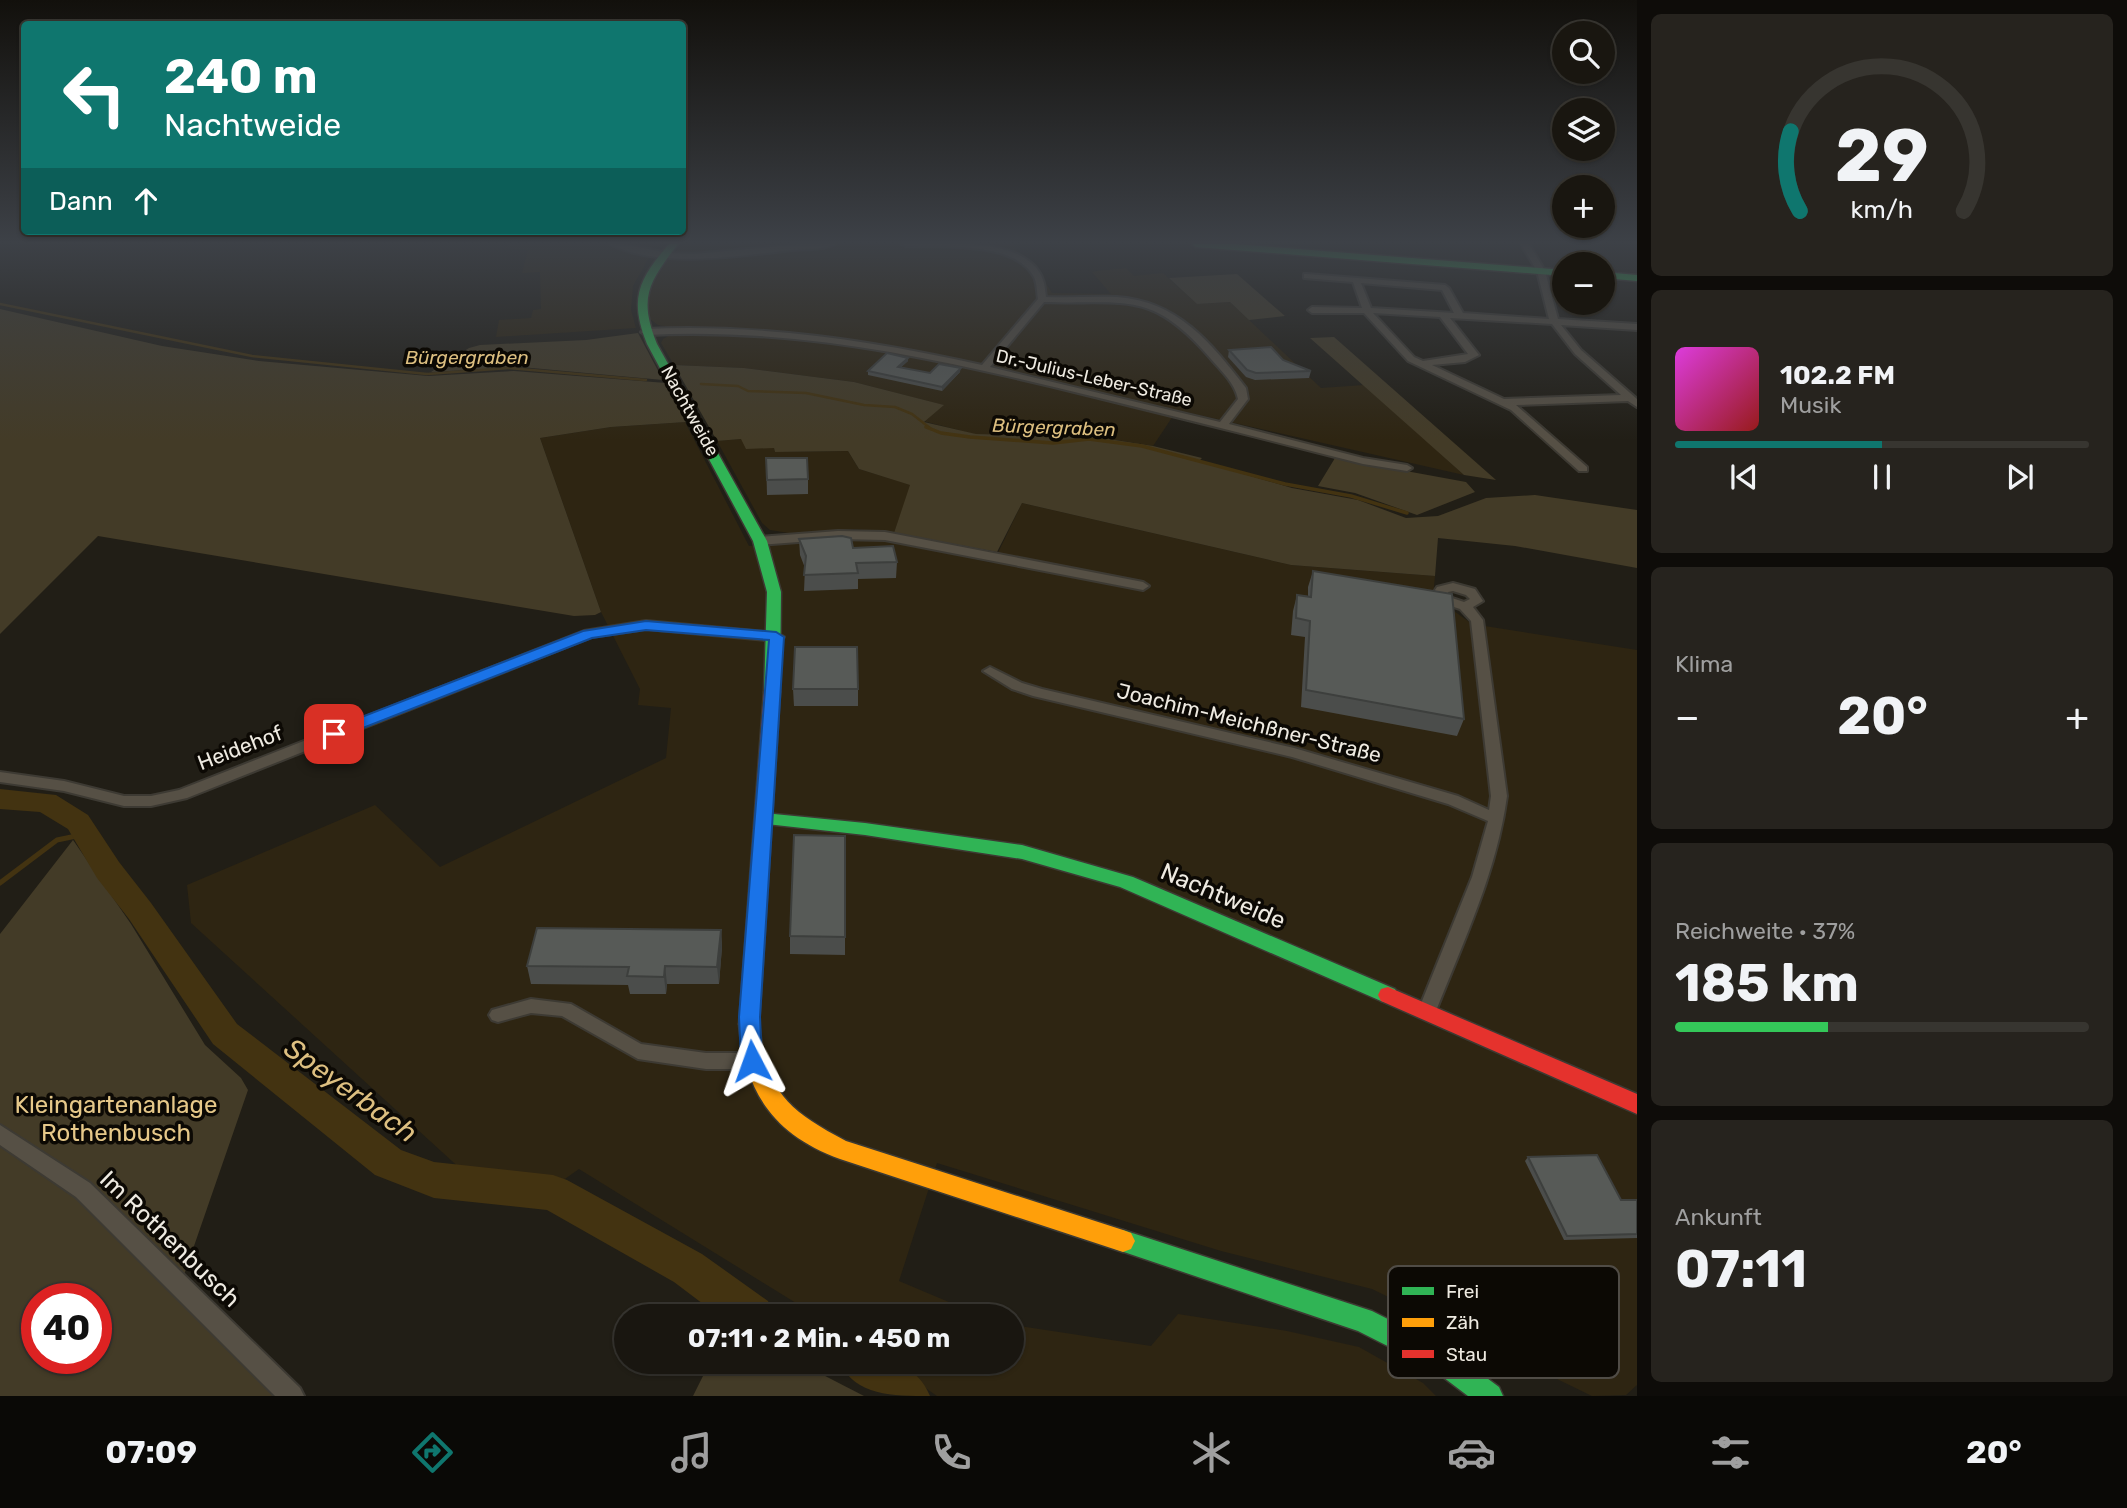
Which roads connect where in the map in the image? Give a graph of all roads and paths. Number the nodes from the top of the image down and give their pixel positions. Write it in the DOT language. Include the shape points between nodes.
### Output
graph roads {
  1 [pos="639,309"];
  2 [pos="1033,309"];
  3 [pos="1160,309"];
  4 [pos="1456,309"];
  5 [pos="1551,309"];
  6 [pos="1312,310"];
  7 [pos="1366,311"];
  8 [pos="1443,315"];
  9 [pos="1460,316"];
  10 [pos="1555,324"];
  11 [pos="1637,327"];
  12 [pos="646,332"];
  13 [pos="1419,364"];
  14 [pos="984,368"];
  15 [pos="1633,401"];
  16 [pos="1505,402"];
  17 [pos="1223,425"];
  18 [pos="1407,468"];
  19 [pos="1583,469"];
  20 [pos="760,541"];
  21 [pos="1143,586"];
  22 [pos="1465,606"];
  23 [pos="776,637"];
  24 [pos="990,671"];
  25 [pos="0,777"];
  26 [pos="764,819"];
  27 [pos="1497,819"];
  28 [pos="1427,1011"];
  29 [pos="498,1015"];
  30 [pos="752,1061"];
  31 [pos="1637,1104"];
  32 [pos="0,1134"];
  33 [pos="1388,1333"];
  34 [pos="1466,1378"];
  35 [pos="292,1396"];
  36 [pos="1490,1396"];
  1 -- 12 [label="street, Nachtweide"];
  2 -- 14 [label="street"];
  3 -- 17 [label="street" via="1171,315 1241,388 1243,399"];
  4 -- 9 [label="street"];
  5 -- 10 [label="street"];
  6 -- 7 [label="street"];
  7 -- 8 [label="street"];
  7 -- 13 [label="street"];
  8 -- 9 [label="street"];
  8 -- 13 [label="street" via="1475,355"];
  9 -- 10 [label="street"];
  10 -- 11 [label="street"];
  10 -- 15 [label="street" via="1578,352"];
  12 -- 14 [label="street, Dr.-Julius-Leber-Straße" via="705,329 782,334 887,348"];
  12 -- 20 [label="street, Nachtweide"];
  13 -- 16 [label="street"];
  14 -- 17 [label="street, Dr.-Julius-Leber-Straße"];
  15 -- 16 [label="street"];
  16 -- 19 [label="street"];
  17 -- 18 [label="street, Dr.-Julius-Leber-Straße"];
  20 -- 21 [label="street" via="885,536"];
  20 -- 23 [label="street, Nachtweide" via="774,592"];
  22 -- 27 [label="street" via="1477,620 1499,796"];
  23 -- 25 [label="street, Heidehof" via="646,625 589,634 151,801 124,801"];
  23 -- 26 [label="street, Nachtweide"];
  24 -- 27 [label="street, Joachim-Meichßner-Straße" via="1038,693 1294,753 1453,800"];
  26 -- 28 [label="street, Nachtweide" via="988,845 1063,863 1155,893"];
  26 -- 30 [label="street, Nachtweide" via="749,1017"];
  27 -- 28 [label="street"];
  28 -- 31 [label="street, Nachtweide"];
  29 -- 30 [label="street" via="531,1006 565,1009 638,1051 706,1061"];
  30 -- 33 [label="street, Nachtweide" via="772,1103 822,1141 1363,1320"];
  32 -- 35 [label="street, Im Rothenbusch" via="83,1190"];
  34 -- 36 [label="street, Nachtweide"];
}
